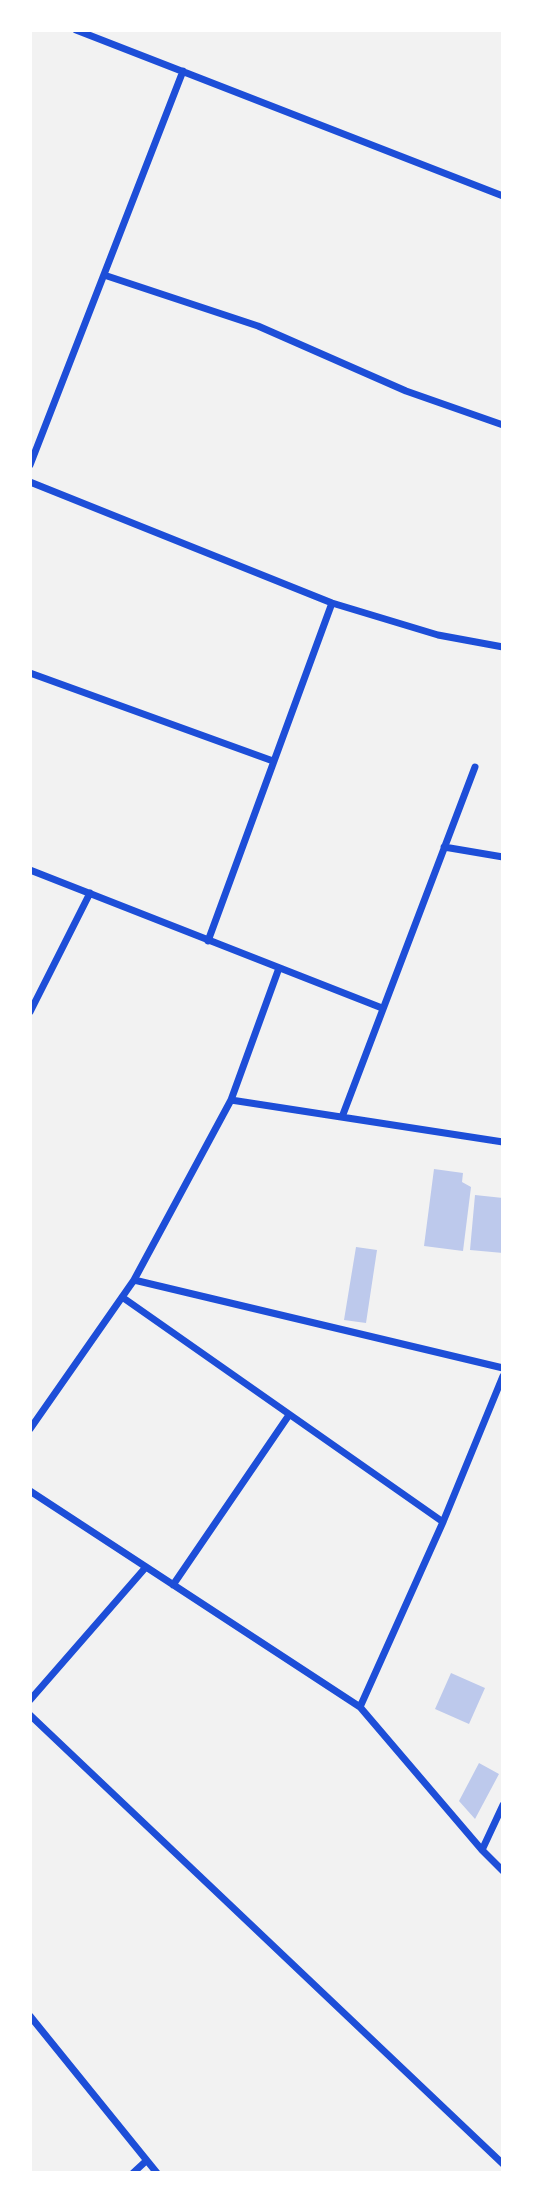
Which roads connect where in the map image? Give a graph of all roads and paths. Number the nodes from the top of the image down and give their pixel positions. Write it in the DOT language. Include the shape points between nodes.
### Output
graph roads {
  1 [pos="76,30"];
  2 [pos="183,71"];
  3 [pos="503,196"];
  4 [pos="104,275"];
  5 [pos="503,425"];
  6 [pos="30,466"];
  7 [pos="30,482"];
  8 [pos="332,603"];
  9 [pos="503,647"];
  10 [pos="30,673"];
  11 [pos="273,761"];
  12 [pos="475,767"];
  13 [pos="444,847"];
  14 [pos="503,857"];
  15 [pos="30,870"];
  16 [pos="90,893"];
  17 [pos="208,942"];
  18 [pos="279,968"];
  19 [pos="382,1008"];
  20 [pos="30,1012"];
  21 [pos="231,1100"];
  22 [pos="342,1117"];
  23 [pos="503,1142"];
  24 [pos="134,1280"];
  25 [pos="122,1297"];
  26 [pos="503,1368"];
  27 [pos="503,1376"];
  28 [pos="289,1415"];
  29 [pos="30,1429"];
  30 [pos="30,1491"];
  31 [pos="443,1522"];
  32 [pos="146,1567"];
  33 [pos="173,1585"];
  34 [pos="30,1700"];
  35 [pos="360,1707"];
  36 [pos="30,1715"];
  37 [pos="503,1805"];
  38 [pos="482,1850"];
  39 [pos="503,1871"];
  40 [pos="30,2016"];
  41 [pos="146,2161"];
  42 [pos="503,2164"];
  43 [pos="133,2173"];
  44 [pos="157,2173"];
  1 -- 2 [label="street"];
  2 -- 3 [label="street"];
  2 -- 4 [label="street"];
  4 -- 5 [label="street" via="258,326 417,396"];
  4 -- 6 [label="street"];
  7 -- 8 [label="street"];
  8 -- 9 [label="street" via="438,635"];
  8 -- 11 [label="street"];
  10 -- 11 [label="street"];
  11 -- 17 [label="street"];
  12 -- 13 [label="street"];
  13 -- 14 [label="street"];
  13 -- 19 [label="street"];
  15 -- 16 [label="street"];
  16 -- 17 [label="street"];
  16 -- 20 [label="street"];
  17 -- 18 [label="street"];
  18 -- 19 [label="street"];
  18 -- 21 [label="street"];
  19 -- 22 [label="street"];
  21 -- 22 [label="street"];
  21 -- 24 [label="street"];
  22 -- 23 [label="street"];
  24 -- 25 [label="street"];
  24 -- 26 [label="street"];
  25 -- 28 [label="street"];
  25 -- 29 [label="street"];
  27 -- 31 [label="street"];
  28 -- 31 [label="street"];
  28 -- 33 [label="street"];
  30 -- 32 [label="street"];
  31 -- 35 [label="street"];
  32 -- 33 [label="street"];
  32 -- 34 [label="street"];
  33 -- 35 [label="street"];
  35 -- 38 [label="street"];
  36 -- 42 [label="street"];
  37 -- 38 [label="street"];
  38 -- 39 [label="street"];
  40 -- 41 [label="street"];
  41 -- 43 [label="street"];
  41 -- 44 [label="street"];
}
